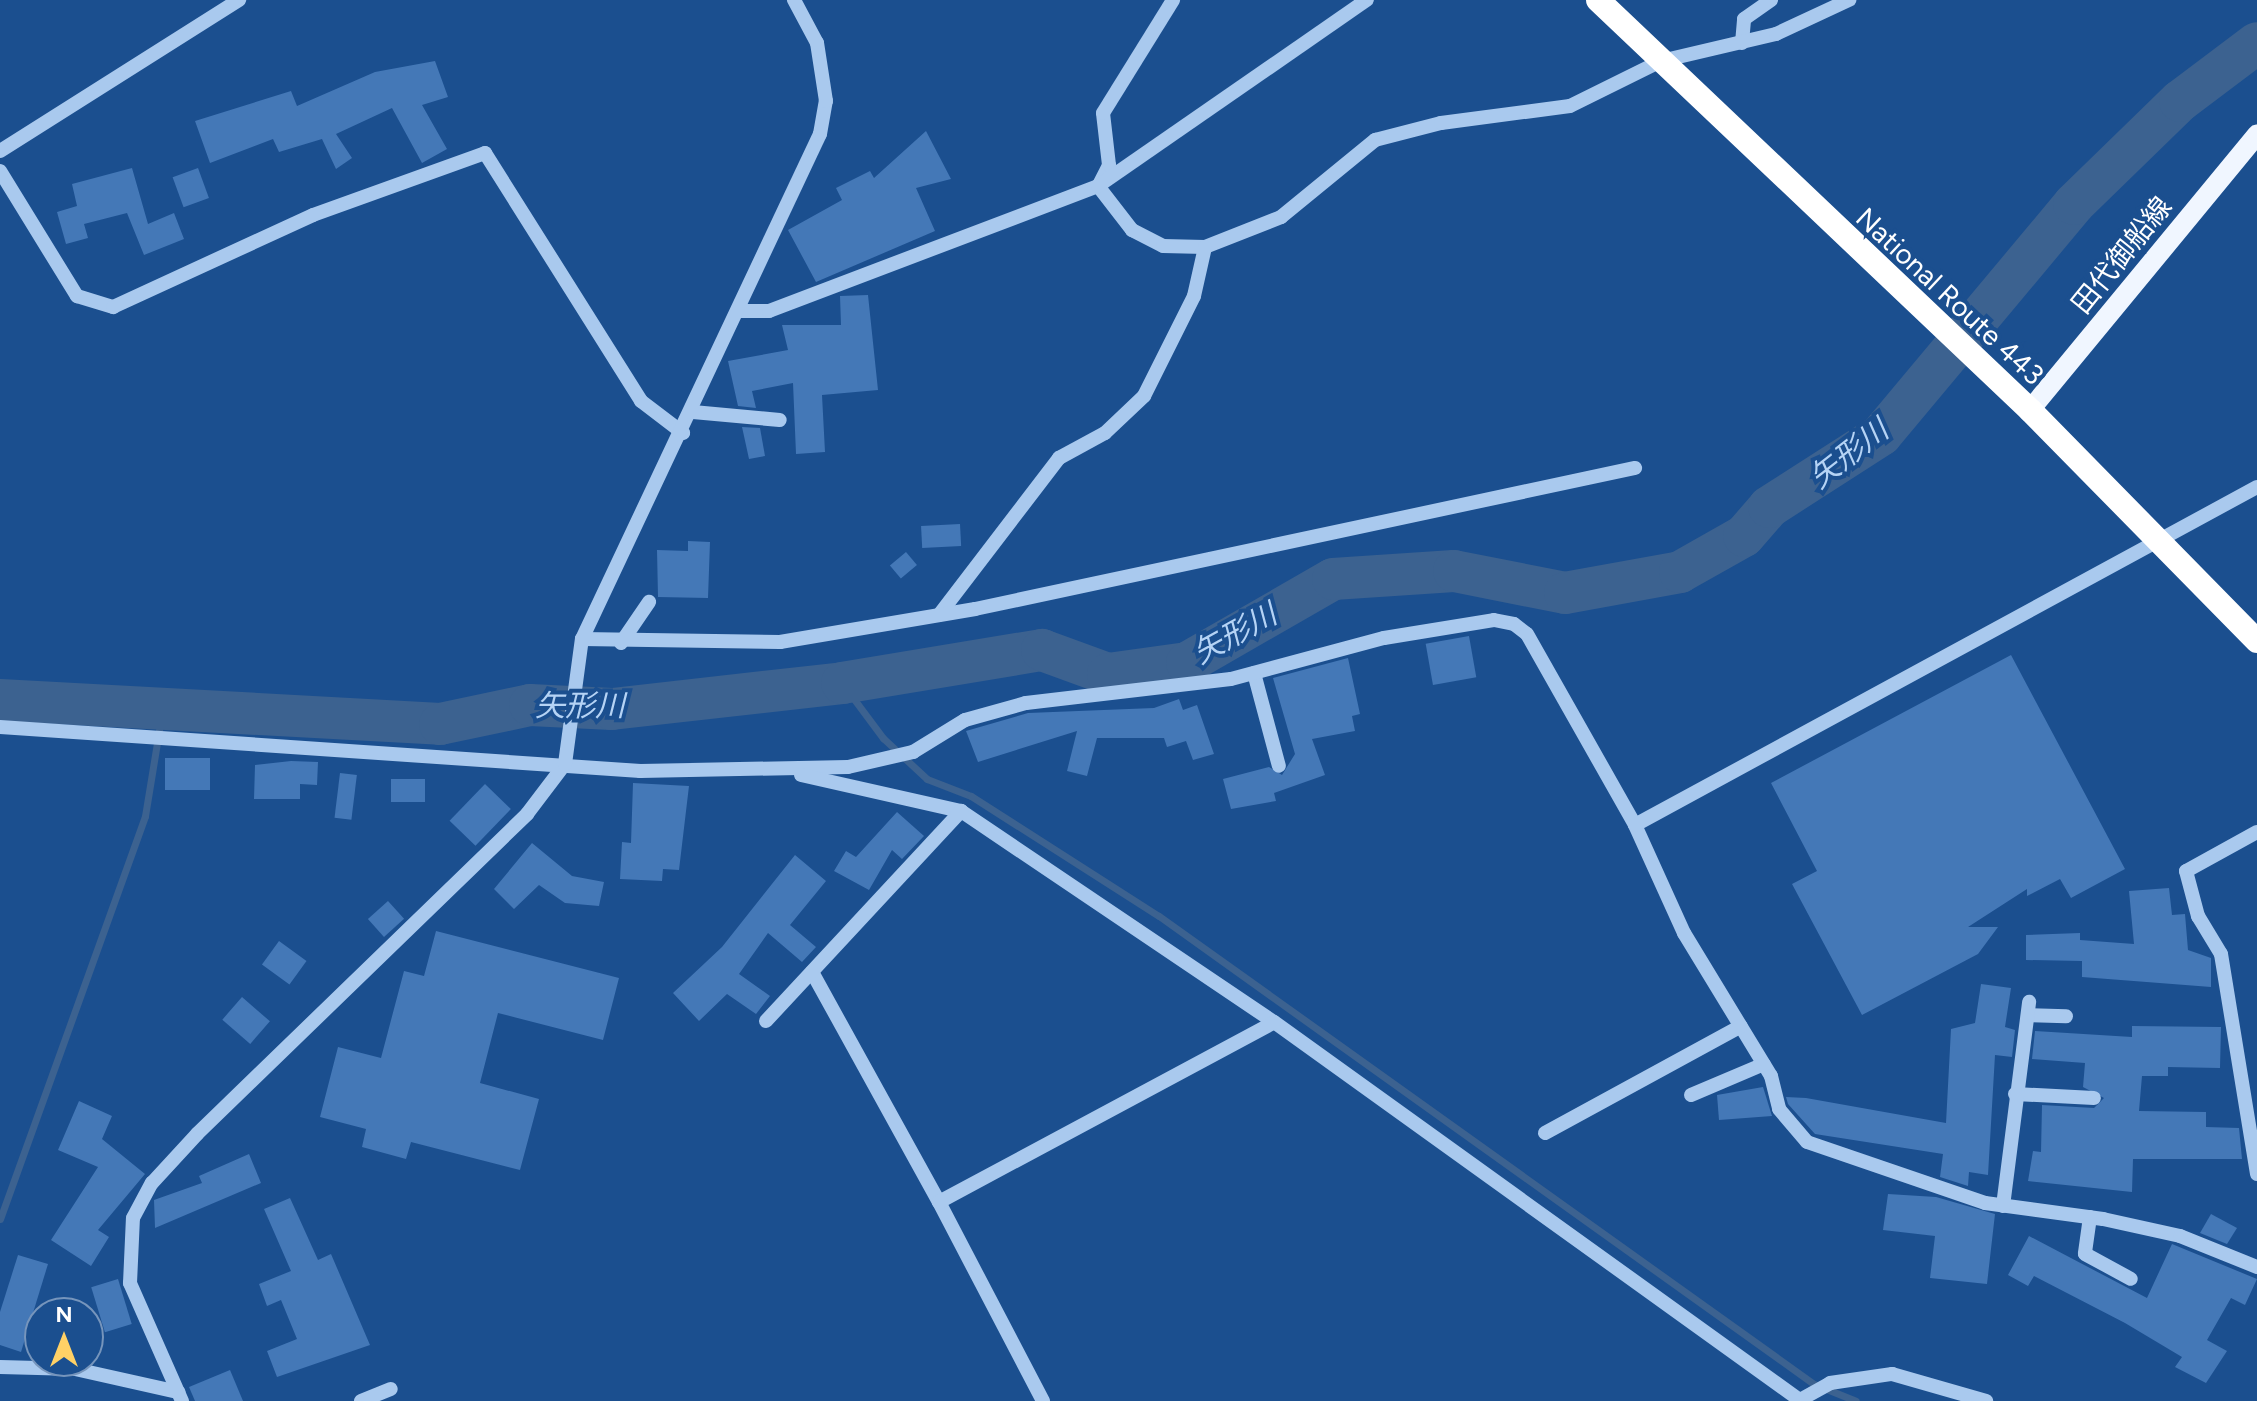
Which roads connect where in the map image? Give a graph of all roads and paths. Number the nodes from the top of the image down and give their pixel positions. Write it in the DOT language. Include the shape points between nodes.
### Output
graph roads {
  1 [pos="239,0"];
  2 [pos="794,0"];
  3 [pos="1173,0"];
  4 [pos="1367,0"];
  5 [pos="1598,0"];
  6 [pos="1771,0"];
  7 [pos="1849,0"];
  8 [pos="1742,43"];
  9 [pos="1661,61"];
  10 [pos="2257,135"];
  11 [pos="0,151"];
  12 [pos="0,171"];
  13 [pos="1098,186"];
  14 [pos="1205,247"];
  15 [pos="740,311"];
  16 [pos="2030,410"];
  17 [pos="693,412"];
  18 [pos="780,420"];
  19 [pos="683,433"];
  20 [pos="1635,468"];
  21 [pos="2257,487"];
  22 [pos="2155,540"];
  23 [pos="649,602"];
  24 [pos="939,615"];
  25 [pos="582,639"];
  26 [pos="2257,641"];
  27 [pos="621,643"];
  28 [pos="1254,673"];
  29 [pos="0,727"];
  30 [pos="567,757"];
  31 [pos="1279,766"];
  32 [pos="781,771"];
  33 [pos="961,811"];
  34 [pos="1635,825"];
  35 [pos="2257,832"];
  36 [pos="812,972"];
  37 [pos="2066,1016"];
  38 [pos="766,1021"];
  39 [pos="1274,1022"];
  40 [pos="1741,1026"];
  41 [pos="1764,1064"];
  42 [pos="2015,1094"];
  43 [pos="1691,1095"];
  44 [pos="2094,1098"];
  45 [pos="1545,1133"];
  46 [pos="2254,1136"];
  47 [pos="2257,1174"];
  48 [pos="939,1202"];
  49 [pos="2003,1206"];
  50 [pos="2090,1217"];
  51 [pos="2257,1267"];
  52 [pos="2131,1279"];
  53 [pos="0,1367"];
  54 [pos="391,1389"];
  55 [pos="180,1397"];
  56 [pos="361,1401"];
  57 [pos="1043,1401"];
  58 [pos="1800,1401"];
  59 [pos="1986,1401"];
  1 -- 11 [label="street"];
  2 -- 15 [label="street" via="817,43 826,101 820,134"];
  3 -- 13 [label="street" via="1103,113 1109,165"];
  4 -- 13 [label="street"];
  5 -- 9 [label="highway, National Route 443"];
  6 -- 8 [label="street" via="1744,19"];
  7 -- 8 [label="street"];
  8 -- 9 [label="street"];
  9 -- 14 [label="street" via="1570,106 1441,123 1375,140 1281,217"];
  9 -- 16 [label="highway, National Route 443" via="1909,302"];
  10 -- 16 [label="main road, 田代御船線"];
  12 -- 19 [label="street" via="77,296 113,307 313,215 485,153 641,401"];
  13 -- 14 [label="street" via="1132,230 1163,246"];
  13 -- 15 [label="street" via="769,311"];
  14 -- 24 [label="street" via="1194,296 1144,396 1105,433 1059,458"];
  15 -- 17 [label="street"];
  16 -- 22 [label="highway, National Route 443"];
  17 -- 18 [label="street"];
  17 -- 19 [label="street"];
  19 -- 25 [label="street"];
  20 -- 24 [label="street"];
  21 -- 22 [label="street"];
  22 -- 26 [label="highway, National Route 443"];
  22 -- 34 [label="street"];
  23 -- 27 [label="street"];
  24 -- 27 [label="street" via="780,642"];
  25 -- 27 [label="street"];
  25 -- 30 [label="street"];
  28 -- 31 [label="street"];
  28 -- 32 [label="street" via="1026,703 965,720 913,752"];
  28 -- 34 [label="street" via="1384,638 1494,620 1514,624 1527,634"];
  29 -- 30 [label="street"];
  30 -- 32 [label="street"];
  30 -- 55 [label="street" via="527,814 152,1183 133,1218 130,1283"];
  32 -- 33 [label="street"];
  33 -- 36 [label="street"];
  33 -- 39 [label="street"];
  34 -- 40 [label="street" via="1684,933"];
  35 -- 46 [label="street" via="2186,871 2198,916 2221,954"];
  36 -- 38 [label="street"];
  36 -- 48 [label="street"];
  37 -- 42 [label="street" via="2029,1008"];
  39 -- 48 [label="street"];
  39 -- 58 [label="street"];
  40 -- 41 [label="street"];
  40 -- 45 [label="street"];
  41 -- 43 [label="street"];
  41 -- 49 [label="street" via="1779,1109 1807,1142"];
  42 -- 44 [label="street"];
  42 -- 49 [label="street"];
  46 -- 47 [label="street"];
  48 -- 57 [label="street"];
  49 -- 50 [label="street"];
  50 -- 51 [label="street" via="2180,1236"];
  50 -- 52 [label="street" via="2085,1254"];
  53 -- 55 [label="street" via="75,1369"];
  54 -- 56 [label="street"];
  58 -- 59 [label="street" via="1830,1383 1892,1374"];
}
